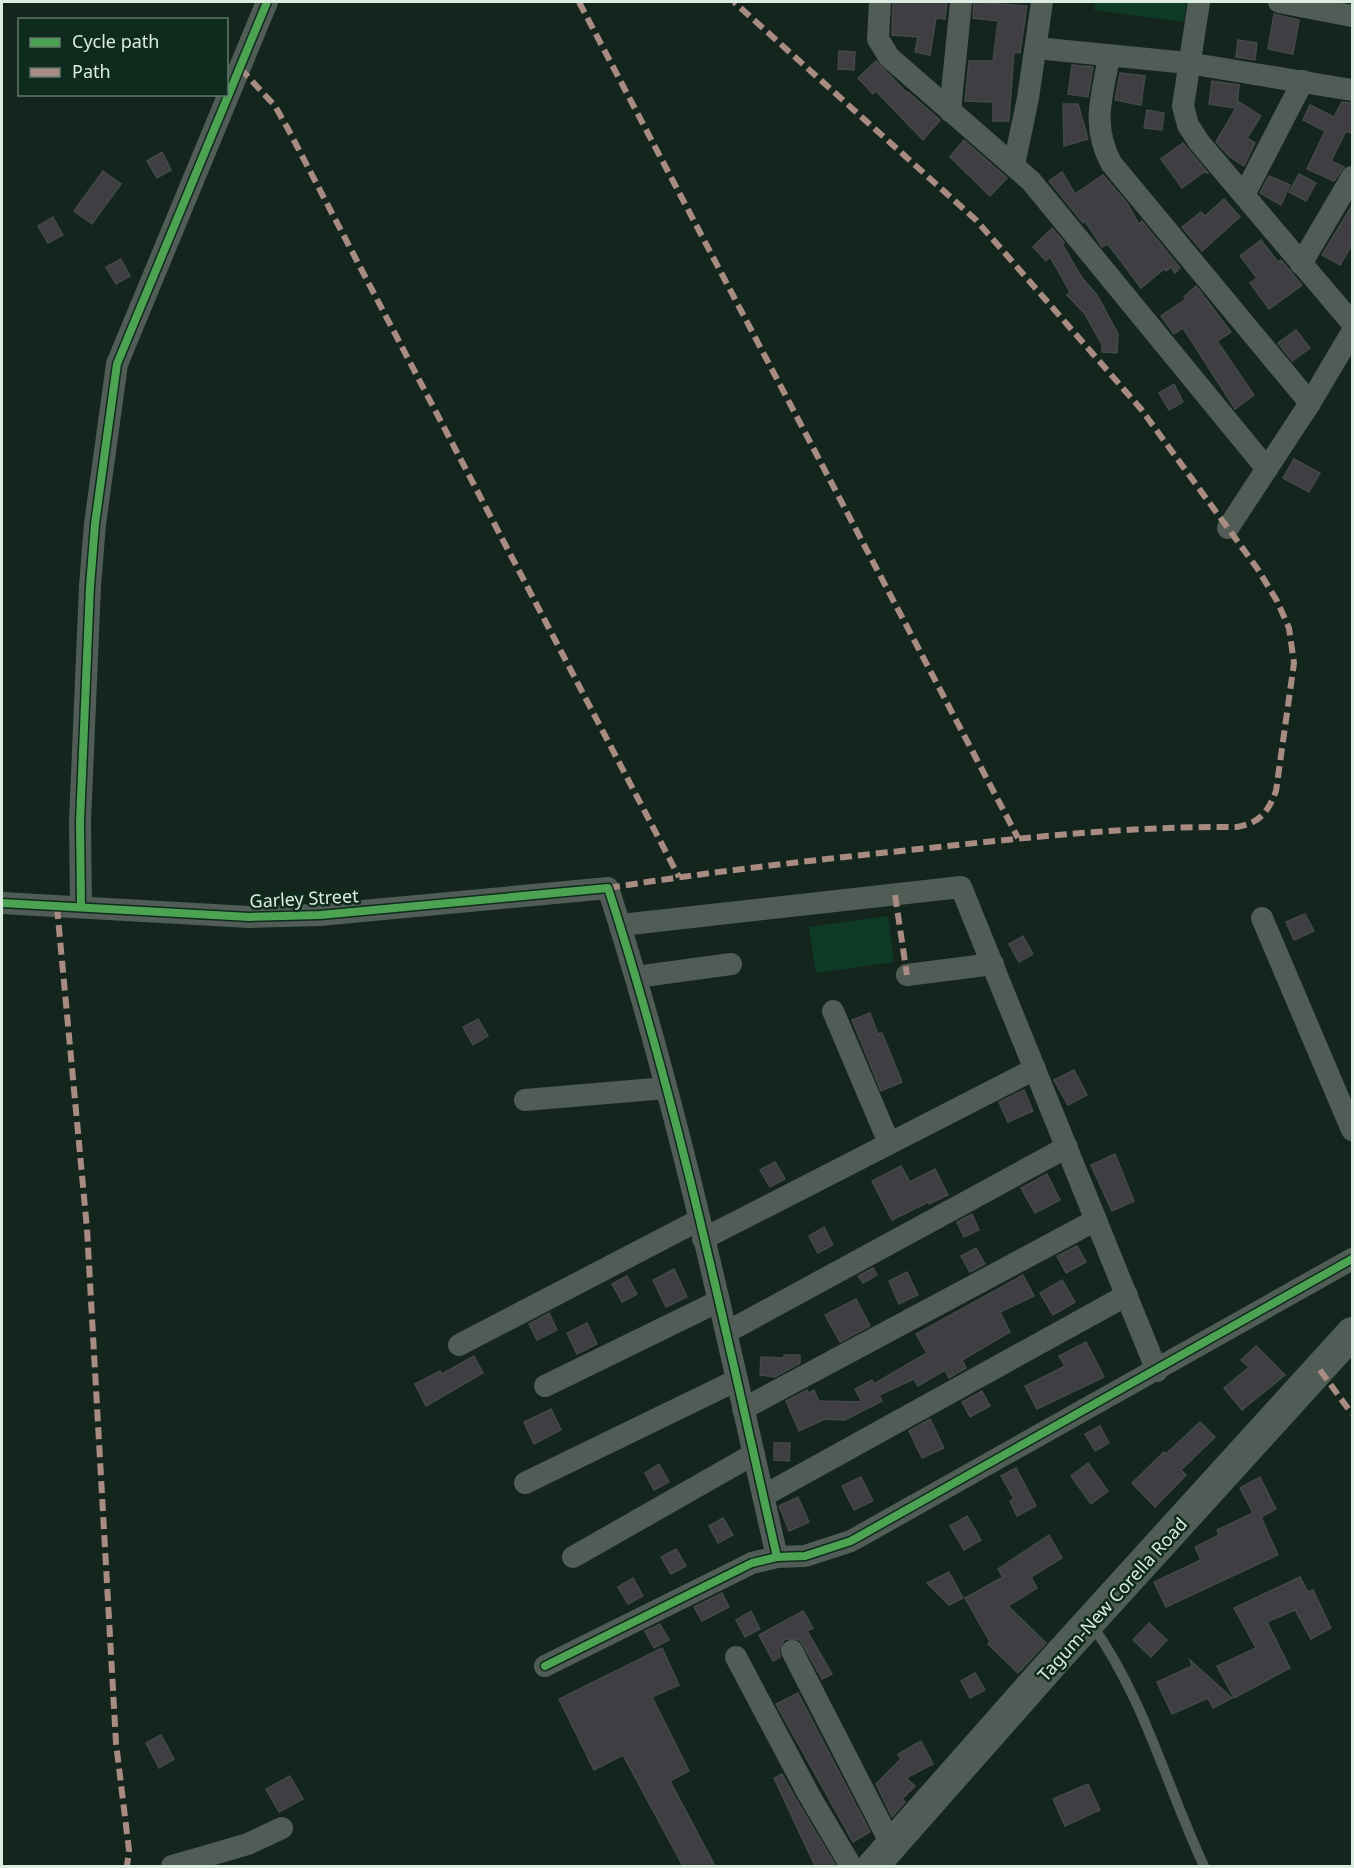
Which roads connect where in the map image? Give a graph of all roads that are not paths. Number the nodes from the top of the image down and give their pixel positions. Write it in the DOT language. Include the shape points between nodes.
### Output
graph roads {
  1 [pos="267,2"];
  2 [pos="880,2"];
  3 [pos="961,2"];
  4 [pos="1042,2"];
  5 [pos="1199,2"];
  6 [pos="1279,2"];
  7 [pos="1353,16"];
  8 [pos="1036,48"];
  9 [pos="1109,57"];
  10 [pos="1188,63"];
  11 [pos="1303,81"];
  12 [pos="1353,90"];
  13 [pos="950,111"];
  14 [pos="1014,165"];
  15 [pos="1353,177"];
  16 [pos="1244,195"];
  17 [pos="1301,264"];
  18 [pos="1353,323"];
  19 [pos="1353,332"];
  20 [pos="1310,403"];
  21 [pos="1268,469"];
  22 [pos="1228,528"];
  23 [pos="2,903"];
  24 [pos="81,907"];
  25 [pos="1262,918"];
  26 [pos="621,925"];
  27 [pos="731,964"];
  28 [pos="993,964"];
  29 [pos="907,975"];
  30 [pos="636,977"];
  31 [pos="833,1011"];
  32 [pos="1035,1069"];
  33 [pos="666,1088"];
  34 [pos="525,1100"];
  35 [pos="1353,1130"];
  36 [pos="889,1143"];
  37 [pos="1066,1147"];
  38 [pos="1096,1220"];
  39 [pos="701,1229"];
  40 [pos="1353,1259"];
  41 [pos="1127,1295"];
  42 [pos="719,1301"];
  43 [pos="727,1332"];
  44 [pos="1353,1333"];
  45 [pos="459,1345"];
  46 [pos="1157,1371"];
  47 [pos="737,1380"];
  48 [pos="545,1386"];
  49 [pos="743,1409"];
  50 [pos="754,1454"];
  51 [pos="525,1484"];
  52 [pos="763,1496"];
  53 [pos="573,1557"];
  54 [pos="777,1557"];
  55 [pos="1090,1622"];
  56 [pos="792,1651"];
  57 [pos="736,1657"];
  58 [pos="544,1666"];
  59 [pos="282,1828"];
  60 [pos="882,1856"];
  61 [pos="172,1866"];
  62 [pos="851,1866"];
  63 [pos="1204,1866"];
  1 -- 24 [label="street" via="117,364 94,524 80,822"];
  2 -- 13 [label="street" via="877,31 882,47 896,65"];
  3 -- 13 [label="street"];
  4 -- 8 [label="street"];
  5 -- 10 [label="street"];
  6 -- 7 [label="street"];
  8 -- 9 [label="street"];
  8 -- 14 [label="street"];
  9 -- 10 [label="street"];
  9 -- 20 [label="street" via="1098,122 1100,139 1111,163"];
  10 -- 11 [label="street"];
  10 -- 16 [label="street" via="1183,106 1188,125"];
  11 -- 12 [label="street"];
  11 -- 16 [label="street"];
  13 -- 14 [label="street"];
  14 -- 21 [label="street" via="1051,204"];
  15 -- 17 [label="street"];
  16 -- 17 [label="street"];
  17 -- 18 [label="street"];
  19 -- 20 [label="street"];
  20 -- 21 [label="street"];
  21 -- 22 [label="street"];
  23 -- 24 [label="street, Garley Street"];
  24 -- 26 [label="street, Garley Street" via="249,917 320,915 608,888"];
  25 -- 35 [label="street"];
  26 -- 28 [label="street" via="961,887"];
  26 -- 30 [label="street"];
  27 -- 30 [label="street"];
  28 -- 29 [label="street"];
  28 -- 32 [label="street"];
  30 -- 33 [label="street"];
  31 -- 36 [label="street"];
  32 -- 36 [label="street"];
  32 -- 37 [label="street"];
  33 -- 34 [label="street"];
  33 -- 39 [label="street"];
  36 -- 39 [label="street"];
  37 -- 38 [label="street"];
  37 -- 43 [label="street"];
  38 -- 41 [label="street"];
  38 -- 49 [label="street"];
  39 -- 42 [label="street"];
  39 -- 45 [label="street"];
  40 -- 46 [label="street"];
  41 -- 46 [label="street"];
  41 -- 52 [label="street"];
  42 -- 43 [label="street"];
  42 -- 48 [label="street"];
  43 -- 47 [label="street"];
  44 -- 55 [label="main road, Tagum-New Corella Road"];
  46 -- 54 [label="street" via="851,1541 805,1556"];
  47 -- 49 [label="street"];
  47 -- 51 [label="street"];
  49 -- 50 [label="street"];
  50 -- 52 [label="street"];
  50 -- 53 [label="street"];
  52 -- 54 [label="street"];
  54 -- 58 [label="street" via="741,1568"];
  55 -- 60 [label="main road, Tagum-New Corella Road"];
  55 -- 63 [label="lane" via="1133,1692"];
  56 -- 60 [label="street"];
  57 -- 62 [label="street"];
  59 -- 61 [label="street" via="248,1844"];
}
